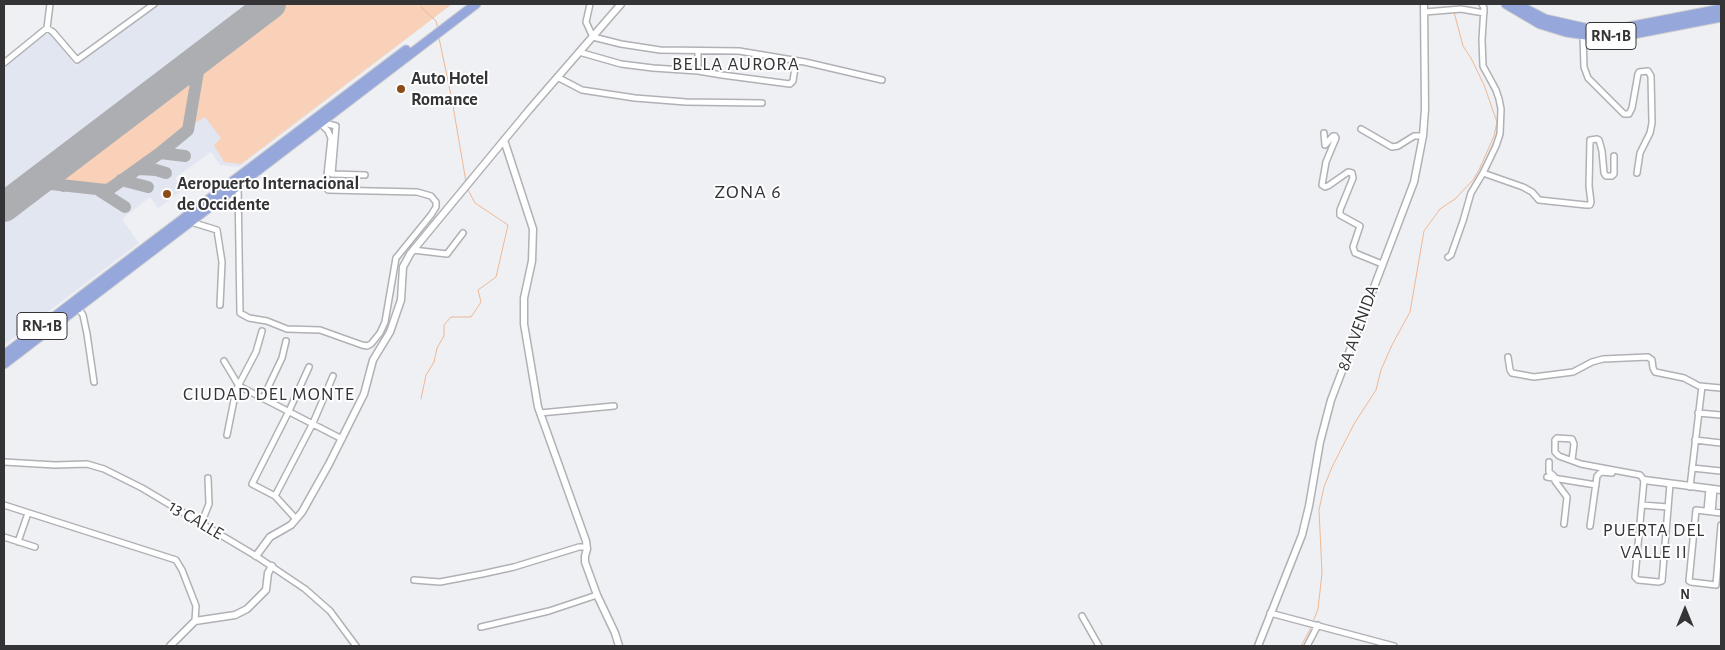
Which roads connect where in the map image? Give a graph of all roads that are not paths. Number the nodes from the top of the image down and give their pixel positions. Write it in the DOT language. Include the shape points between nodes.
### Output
graph roads {
  1 [pos="50,4"];
  2 [pos="154,4"];
  3 [pos="467,4"];
  4 [pos="476,4"];
  5 [pos="590,4"];
  6 [pos="621,4"];
  7 [pos="1424,4"];
  8 [pos="1482,4"];
  9 [pos="1506,4"];
  10 [pos="1516,4"];
  11 [pos="1721,9"];
  12 [pos="1425,12"];
  13 [pos="1484,13"];
  14 [pos="1721,17"];
  15 [pos="48,28"];
  16 [pos="439,29"];
  17 [pos="1583,36"];
  18 [pos="593,37"];
  19 [pos="698,51"];
  20 [pos="579,52"];
  21 [pos="796,61"];
  22 [pos="4,63"];
  23 [pos="698,71"];
  24 [pos="557,77"];
  25 [pos="882,80"];
  26 [pos="762,102"];
  27 [pos="323,121"];
  28 [pos="1361,129"];
  29 [pos="1324,133"];
  30 [pos="1423,136"];
  31 [pos="504,140"];
  32 [pos="1614,156"];
  33 [pos="1484,173"];
  34 [pos="1637,173"];
  35 [pos="365,175"];
  36 [pos="238,185"];
  37 [pos="190,222"];
  38 [pos="463,232"];
  39 [pos="413,250"];
  40 [pos="1448,257"];
  41 [pos="1382,264"];
  42 [pos="113,272"];
  43 [pos="80,297"];
  44 [pos="220,305"];
  45 [pos="78,308"];
  46 [pos="262,331"];
  47 [pos="286,341"];
  48 [pos="4,355"];
  49 [pos="1508,357"];
  50 [pos="224,361"];
  51 [pos="4,364"];
  52 [pos="309,367"];
  53 [pos="333,376"];
  54 [pos="94,382"];
  55 [pos="239,386"];
  56 [pos="1702,386"];
  57 [pos="1721,388"];
  58 [pos="263,398"];
  59 [pos="614,406"];
  60 [pos="289,411"];
  61 [pos="540,413"];
  62 [pos="1698,413"];
  63 [pos="1721,415"];
  64 [pos="313,424"];
  65 [pos="227,435"];
  66 [pos="342,438"];
  67 [pos="1695,440"];
  68 [pos="1721,443"];
  69 [pos="1572,460"];
  70 [pos="4,462"];
  71 [pos="1549,462"];
  72 [pos="1692,468"];
  73 [pos="1721,471"];
  74 [pos="1547,477"];
  75 [pos="208,478"];
  76 [pos="1555,478"];
  77 [pos="1644,480"];
  78 [pos="1670,484"];
  79 [pos="1596,485"];
  80 [pos="1690,487"];
  81 [pos="1711,489"];
  82 [pos="1721,490"];
  83 [pos="275,496"];
  84 [pos="4,505"];
  85 [pos="1642,505"];
  86 [pos="1668,507"];
  87 [pos="1709,511"];
  88 [pos="1721,513"];
  89 [pos="26,516"];
  90 [pos="296,519"];
  91 [pos="201,524"];
  92 [pos="1564,524"];
  93 [pos="1721,525"];
  94 [pos="1590,526"];
  95 [pos="4,537"];
  96 [pos="18,542"];
  97 [pos="35,547"];
  98 [pos="587,547"];
  99 [pos="256,556"];
  100 [pos="272,566"];
  101 [pos="414,580"];
  102 [pos="597,595"];
  103 [pos="1270,612"];
  104 [pos="1082,616"];
  105 [pos="195,621"];
  106 [pos="1317,626"];
  107 [pos="481,627"];
  108 [pos="170,646"];
  109 [pos="356,646"];
  110 [pos="619,646"];
  111 [pos="1099,646"];
  112 [pos="1258,646"];
  113 [pos="1308,646"];
  114 [pos="1394,646"];
  1 -- 15 [label="street"];
  2 -- 15 [label="street" via="77,60"];
  3 -- 16 [label="highway, RN-1B"];
  4 -- 16 [label="highway, RN-1B"];
  5 -- 18 [label="street" via="586,22"];
  6 -- 18 [label="street"];
  7 -- 12 [label="street, 8A AVENIDA"];
  8 -- 13 [label="street"];
  9 -- 17 [label="highway, RN-1B" via="1540,24"];
  10 -- 11 [label="highway, RN-1B" via="1545,18 1599,29 1628,27"];
  12 -- 13 [label="street" via="1461,9"];
  12 -- 30 [label="street, 8A AVENIDA"];
  13 -- 33 [label="street" via="1483,66 1496,90 1501,109 1500,134"];
  14 -- 17 [label="highway, RN-1B" via="1623,36"];
  15 -- 22 [label="street"];
  16 -- 27 [label="highway, RN-1B"];
  16 -- 42 [label="highway, RN-1B"];
  17 -- 34 [label="street" via="1584,67 1588,78 1621,112 1631,112 1638,74 1648,72 1651,76 1652,123 1640,153"];
  18 -- 19 [label="street" via="660,50"];
  18 -- 20 [label="street"];
  19 -- 21 [label="street" via="740,51"];
  19 -- 23 [label="street"];
  20 -- 23 [label="street" via="621,64"];
  20 -- 24 [label="street"];
  21 -- 23 [label="street" via="794,81 790,84"];
  21 -- 25 [label="street"];
  24 -- 26 [label="street" via="582,90 635,98"];
  24 -- 31 [label="street"];
  27 -- 35 [label="street" via="336,126 332,174"];
  27 -- 36 [label="highway, RN-1B"];
  27 -- 36 [label="street" via="331,138 328,190 418,192 431,196 436,202 431,215 396,258 385,322 371,344 362,345 320,330 287,329 240,314"];
  28 -- 30 [label="street" via="1394,147 1414,136"];
  29 -- 41 [label="street" via="1325,145 1333,136 1336,138 1326,162 1322,185 1328,186 1348,172 1352,173 1340,215 1360,226 1353,248 1355,253"];
  30 -- 41 [label="street, 8A AVENIDA" via="1414,182"];
  31 -- 39 [label="street"];
  31 -- 61 [label="street" via="534,232 524,298 524,324"];
  32 -- 33 [label="street" via="1614,174 1606,176 1599,140 1590,140 1591,202 1586,205 1539,200 1523,187"];
  33 -- 40 [label="street" via="1471,193"];
  36 -- 37 [label="highway, RN-1B"];
  37 -- 44 [label="street" via="217,230 222,262"];
  37 -- 45 [label="highway, RN-1B"];
  38 -- 39 [label="street" via="447,254"];
  39 -- 66 [label="street" via="403,267 402,298 390,332 373,360 364,394"];
  41 -- 103 [label="street, 8A AVENIDA" via="1326,415 1306,521"];
  42 -- 43 [label="highway, RN-1B"];
  42 -- 45 [label="highway"];
  43 -- 45 [label="highway, RN-1B"];
  43 -- 48 [label="highway, RN-1B"];
  45 -- 51 [label="highway, RN-1B"];
  45 -- 54 [label="street" via="83,315"];
  46 -- 55 [label="street" via="256,352"];
  47 -- 58 [label="street" via="282,358"];
  49 -- 56 [label="street" via="1512,373 1534,377 1573,372 1603,359 1648,357 1655,372 1684,378"];
  50 -- 55 [label="street"];
  52 -- 60 [label="street"];
  53 -- 64 [label="street"];
  55 -- 58 [label="street"];
  55 -- 65 [label="street" via="235,391"];
  56 -- 57 [label="street"];
  56 -- 62 [label="street"];
  58 -- 60 [label="street"];
  59 -- 61 [label="street"];
  60 -- 64 [label="street"];
  60 -- 83 [label="street" via="252,484"];
  61 -- 98 [label="street"];
  62 -- 63 [label="street"];
  62 -- 67 [label="street"];
  64 -- 66 [label="street"];
  64 -- 83 [label="street"];
  66 -- 90 [label="street" via="304,510"];
  67 -- 68 [label="street"];
  67 -- 72 [label="street"];
  69 -- 69 [label="street" via="1573,440 1557,438 1556,453"];
  69 -- 77 [label="street" via="1640,475"];
  70 -- 91 [label="street, 13 CALLE" via="92,465 142,488"];
  71 -- 76 [label="street" via="1549,472"];
  72 -- 73 [label="street"];
  72 -- 80 [label="street"];
  74 -- 76 [label="street"];
  75 -- 91 [label="street" via="209,504"];
  76 -- 79 [label="street"];
  76 -- 92 [label="street" via="1566,497"];
  77 -- 78 [label="street"];
  77 -- 79 [label="street" via="1603,472 1598,475"];
  77 -- 85 [label="street"];
  78 -- 80 [label="street"];
  78 -- 86 [label="street"];
  79 -- 94 [label="street"];
  80 -- 81 [label="street"];
  81 -- 82 [label="street"];
  81 -- 87 [label="street"];
  83 -- 90 [label="street"];
  84 -- 105 [label="street" via="176,560 196,606"];
  85 -- 86 [label="street"];
  85 -- 86 [label="street" via="1636,577 1638,580 1659,582 1662,581"];
  87 -- 88 [label="street"];
  87 -- 93 [label="street" via="1696,510 1690,582 1716,585"];
  89 -- 96 [label="street"];
  90 -- 99 [label="street" via="270,537"];
  91 -- 99 [label="street, 13 CALLE"];
  95 -- 96 [label="street"];
  96 -- 97 [label="street"];
  98 -- 101 [label="street" via="514,567 440,582"];
  98 -- 102 [label="street" via="584,562"];
  99 -- 100 [label="street, 13 CALLE"];
  100 -- 105 [label="street" via="265,592 244,611"];
  100 -- 109 [label="street, 13 CALLE" via="322,603"];
  102 -- 107 [label="street" via="549,611"];
  102 -- 110 [label="street"];
  103 -- 106 [label="street"];
  103 -- 112 [label="street, 8A AVENIDA"];
  104 -- 111 [label="street"];
  105 -- 108 [label="street"];
  106 -- 113 [label="street"];
  106 -- 114 [label="street"];
}
